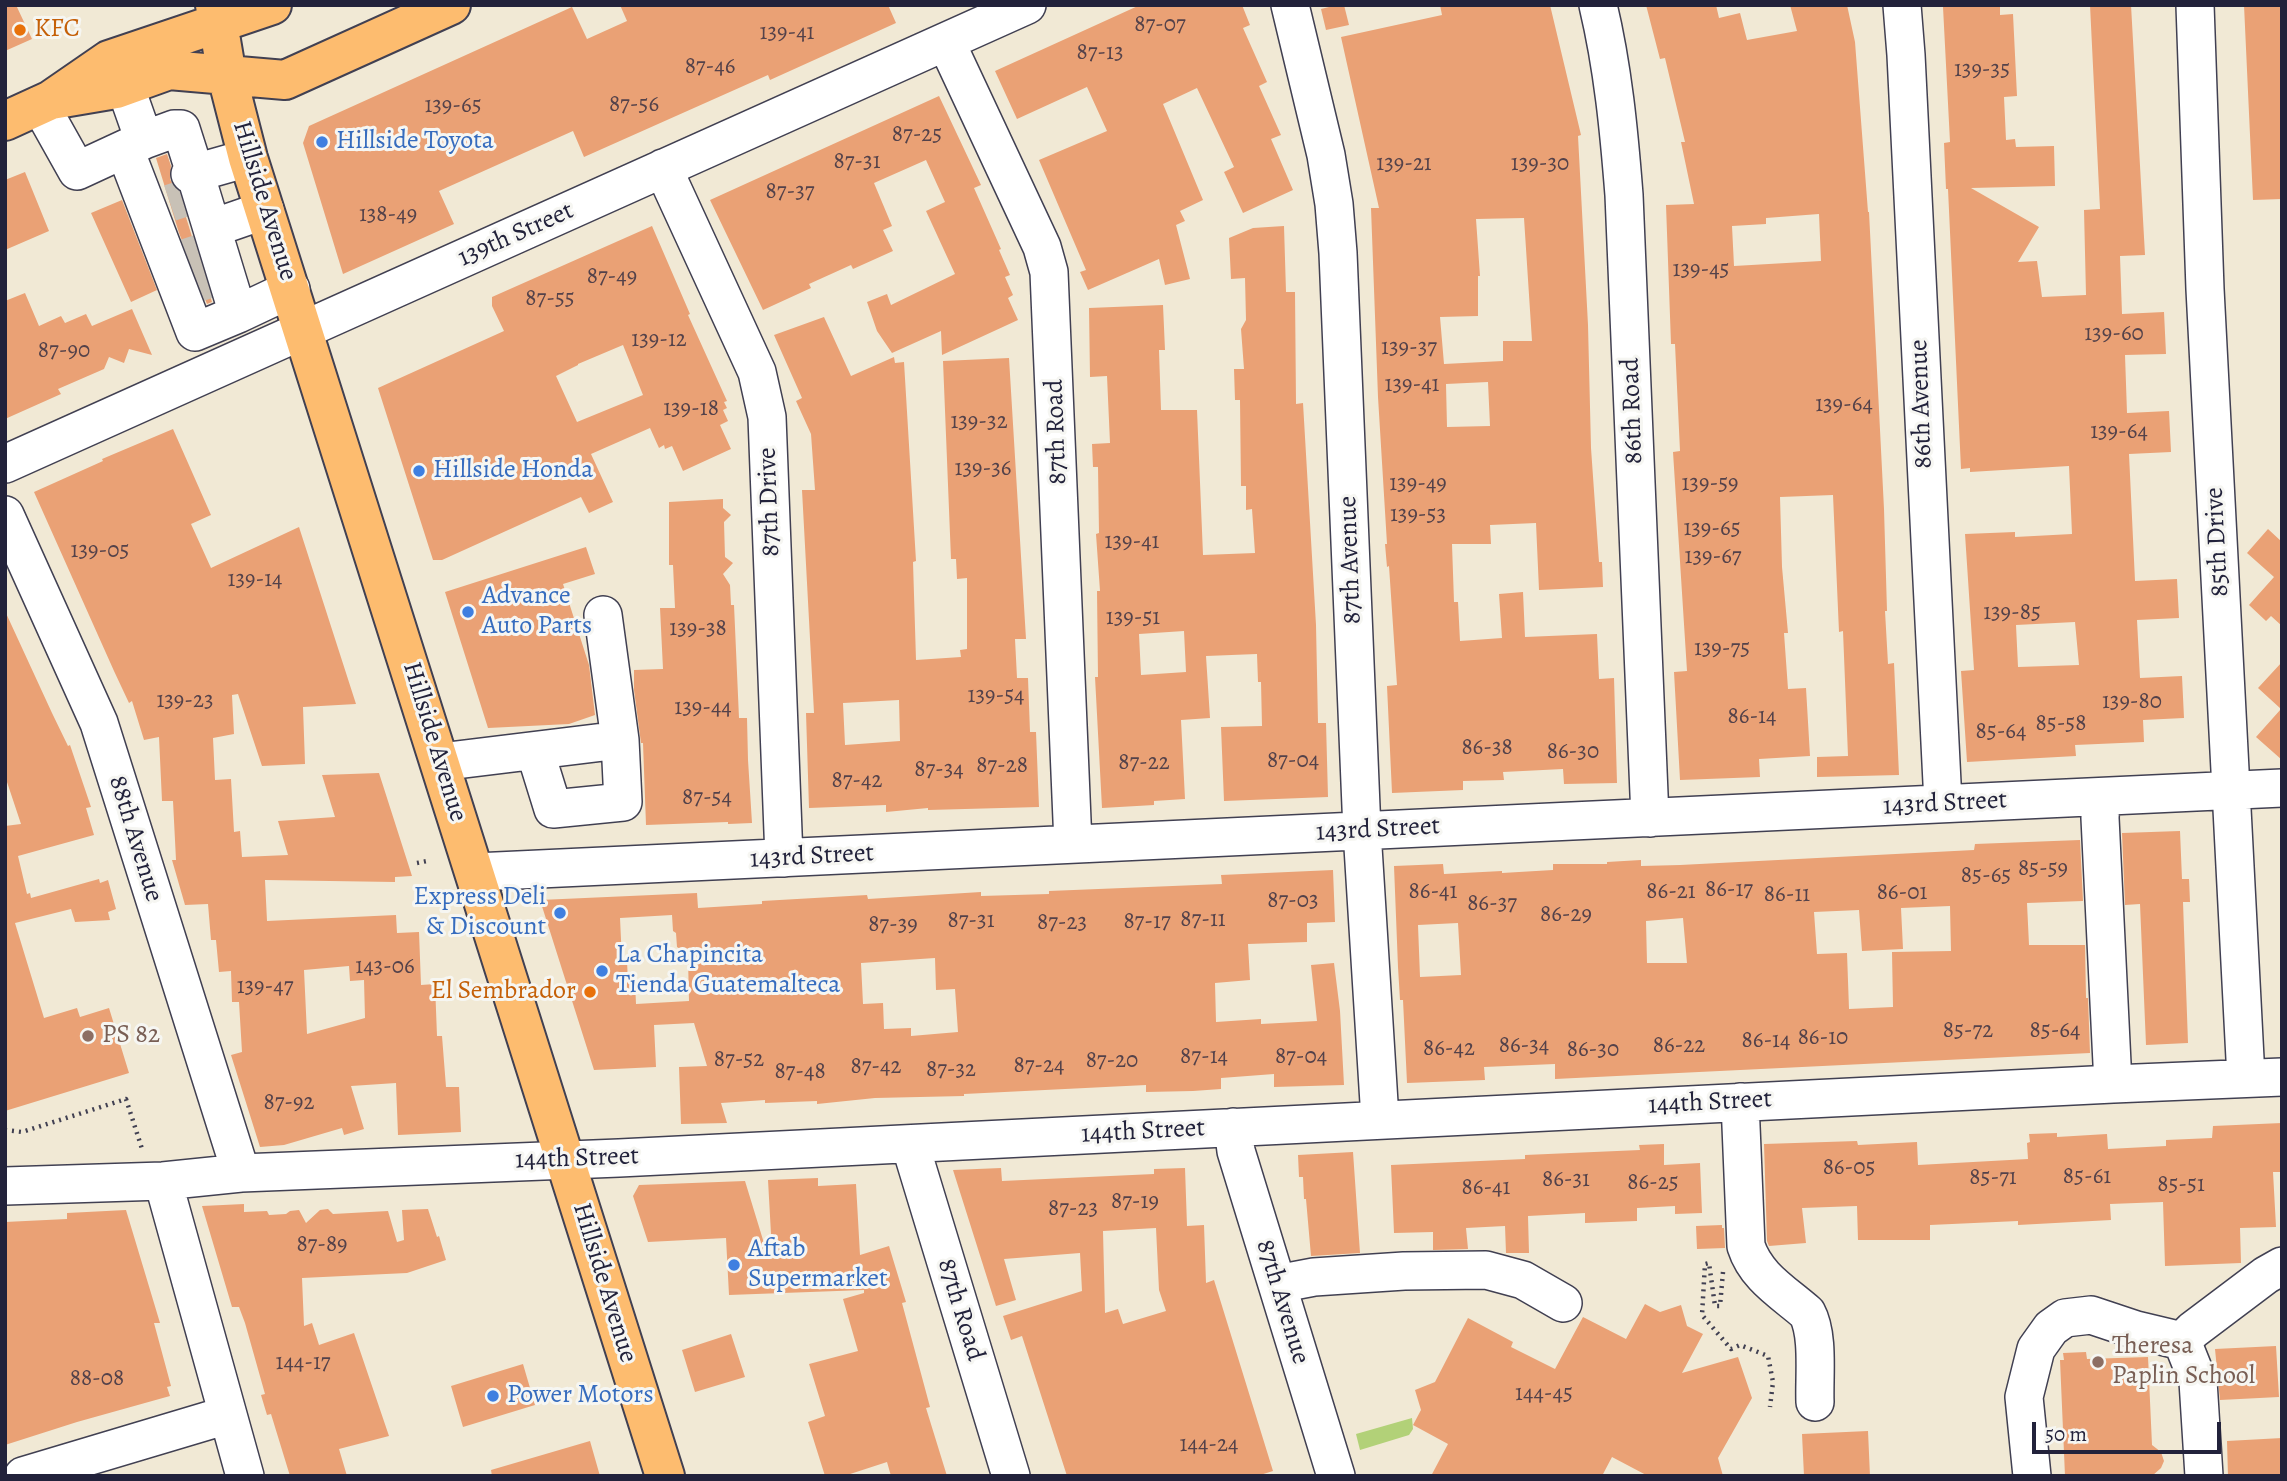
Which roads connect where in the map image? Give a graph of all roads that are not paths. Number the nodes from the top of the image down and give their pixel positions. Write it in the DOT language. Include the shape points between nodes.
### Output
graph roads {
  1 [pos="272,5"];
  2 [pos="451,5"];
  3 [pos="1027,5"];
  4 [pos="1290,5"];
  5 [pos="1598,5"];
  6 [pos="1902,5"];
  7 [pos="2195,5"];
  8 [pos="216,14"];
  9 [pos="946,42"];
  10 [pos="227,76"];
  11 [pos="125,86"];
  12 [pos="45,103"];
  13 [pos="5,121"];
  14 [pos="134,145"];
  15 [pos="248,158"];
  16 [pos="663,168"];
  17 [pos="265,210"];
  18 [pos="189,228"];
  19 [pos="279,250"];
  20 [pos="291,289"];
  21 [pos="238,314"];
  22 [pos="304,331"];
  23 [pos="195,332"];
  24 [pos="209,373"];
  25 [pos="5,464"];
  26 [pos="5,515"];
  27 [pos="603,615"];
  28 [pos="620,740"];
  29 [pos="535,751"];
  30 [pos="440,762"];
  31 [pos="2282,788"];
  32 [pos="2230,791"];
  33 [pos="2101,797"];
  34 [pos="1943,803"];
  35 [pos="1650,818"];
  36 [pos="1362,831"];
  37 [pos="1073,844"];
  38 [pos="783,858"];
  39 [pos="475,872"];
  40 [pos="2282,1077"];
  41 [pos="2246,1078"];
  42 [pos="2113,1084"];
  43 [pos="1740,1102"];
  44 [pos="1380,1119"];
  45 [pos="1233,1127"];
  46 [pos="910,1143"];
  47 [pos="565,1159"];
  48 [pos="154,1169"];
  49 [pos="241,1173"];
  50 [pos="5,1186"];
  51 [pos="2282,1266"];
  52 [pos="1277,1284"];
  53 [pos="1563,1303"];
  54 [pos="2182,1341"];
  55 [pos="1815,1402"];
  56 [pos="227,1416"];
  57 [pos="23,1476"];
  58 [pos="245,1476"];
  59 [pos="665,1476"];
  60 [pos="1012,1476"];
  61 [pos="1336,1476"];
  62 [pos="2032,1476"];
  63 [pos="2204,1476"];
  1 -- 8 [label="main road"];
  2 -- 10 [label="main road" via="285,80"];
  3 -- 9 [label="street, 139th Street"];
  4 -- 36 [label="street, 87th Avenue" via="1334,204"];
  5 -- 35 [label="street, 86th Road" via="1618,112 1624,195"];
  6 -- 34 [label="street, 86th Avenue"];
  7 -- 32 [label="street, 85th Drive"];
  8 -- 10 [label="main road, Hillside Avenue"];
  8 -- 12 [label="main road" via="109,60"];
  9 -- 16 [label="street, 139th Street"];
  9 -- 37 [label="street, 87th Road" via="1042,247 1049,272"];
  10 -- 11 [label="main road" via="169,70"];
  10 -- 15 [label="main road, Hillside Avenue"];
  11 -- 12 [label="main road"];
  11 -- 14 [label="street"];
  12 -- 13 [label="main road"];
  12 -- 14 [label="street" via="77,170"];
  14 -- 18 [label="street"];
  14 -- 18 [label="street" via="181,129"];
  15 -- 17 [label="main road, Hillside Avenue"];
  15 -- 18 [label="street"];
  16 -- 22 [label="street, 139th Street"];
  16 -- 38 [label="street, 87th Drive" via="764,394"];
  17 -- 18 [label="street"];
  17 -- 19 [label="main road, Hillside Avenue"];
  18 -- 19 [label="street"];
  18 -- 21 [label="street"];
  18 -- 23 [label="street"];
  19 -- 20 [label="main road, Hillside Avenue"];
  20 -- 21 [label="street"];
  20 -- 22 [label="main road, Hillside Avenue"];
  21 -- 23 [label="street"];
  22 -- 24 [label="street, 139th Street"];
  22 -- 30 [label="main road, Hillside Avenue"];
  23 -- 24 [label="street"];
  24 -- 25 [label="street, 139th Street"];
  26 -- 49 [label="street, 88th Avenue" via="99,723"];
  27 -- 28 [label="street"];
  28 -- 29 [label="street"];
  28 -- 29 [label="street" via="623,802 553,809"];
  29 -- 30 [label="street"];
  30 -- 39 [label="main road, Hillside Avenue"];
  31 -- 32 [label="street, 143rd Street"];
  32 -- 33 [label="street, 143rd Street"];
  32 -- 41 [label="street, 85th Drive"];
  33 -- 34 [label="street, 143rd Street"];
  33 -- 42 [label="street"];
  34 -- 35 [label="street, 143rd Street"];
  35 -- 36 [label="street, 143rd Street"];
  36 -- 37 [label="street, 143rd Street"];
  36 -- 44 [label="street, 87th Avenue"];
  37 -- 38 [label="street, 143rd Street"];
  38 -- 39 [label="street, 143rd Street"];
  39 -- 47 [label="main road, Hillside Avenue"];
  40 -- 41 [label="street, 144th Street"];
  41 -- 42 [label="street, 144th Street"];
  42 -- 43 [label="street, 144th Street"];
  43 -- 44 [label="street, 144th Street"];
  43 -- 55 [label="street" via="1746,1245 1766,1279 1811,1320"];
  44 -- 45 [label="street, 144th Street"];
  45 -- 46 [label="street, 144th Street"];
  45 -- 52 [label="street, 87th Avenue" via="1236,1151"];
  46 -- 47 [label="street, 144th Street"];
  46 -- 60 [label="street, 87th Road"];
  47 -- 49 [label="street, 144th Street"];
  47 -- 59 [label="main road, Hillside Avenue"];
  48 -- 49 [label="street, 144th Street"];
  48 -- 50 [label="street, 144th Street"];
  48 -- 56 [label="street"];
  51 -- 54 [label="street"];
  52 -- 53 [label="street" via="1314,1277 1486,1270 1523,1280"];
  52 -- 61 [label="street, 87th Avenue"];
  54 -- 62 [label="street" via="2091,1315 2065,1318 2051,1328 2036,1349 2024,1397"];
  54 -- 63 [label="street" via="2198,1381"];
  56 -- 57 [label="street"];
  56 -- 58 [label="street"];
}
